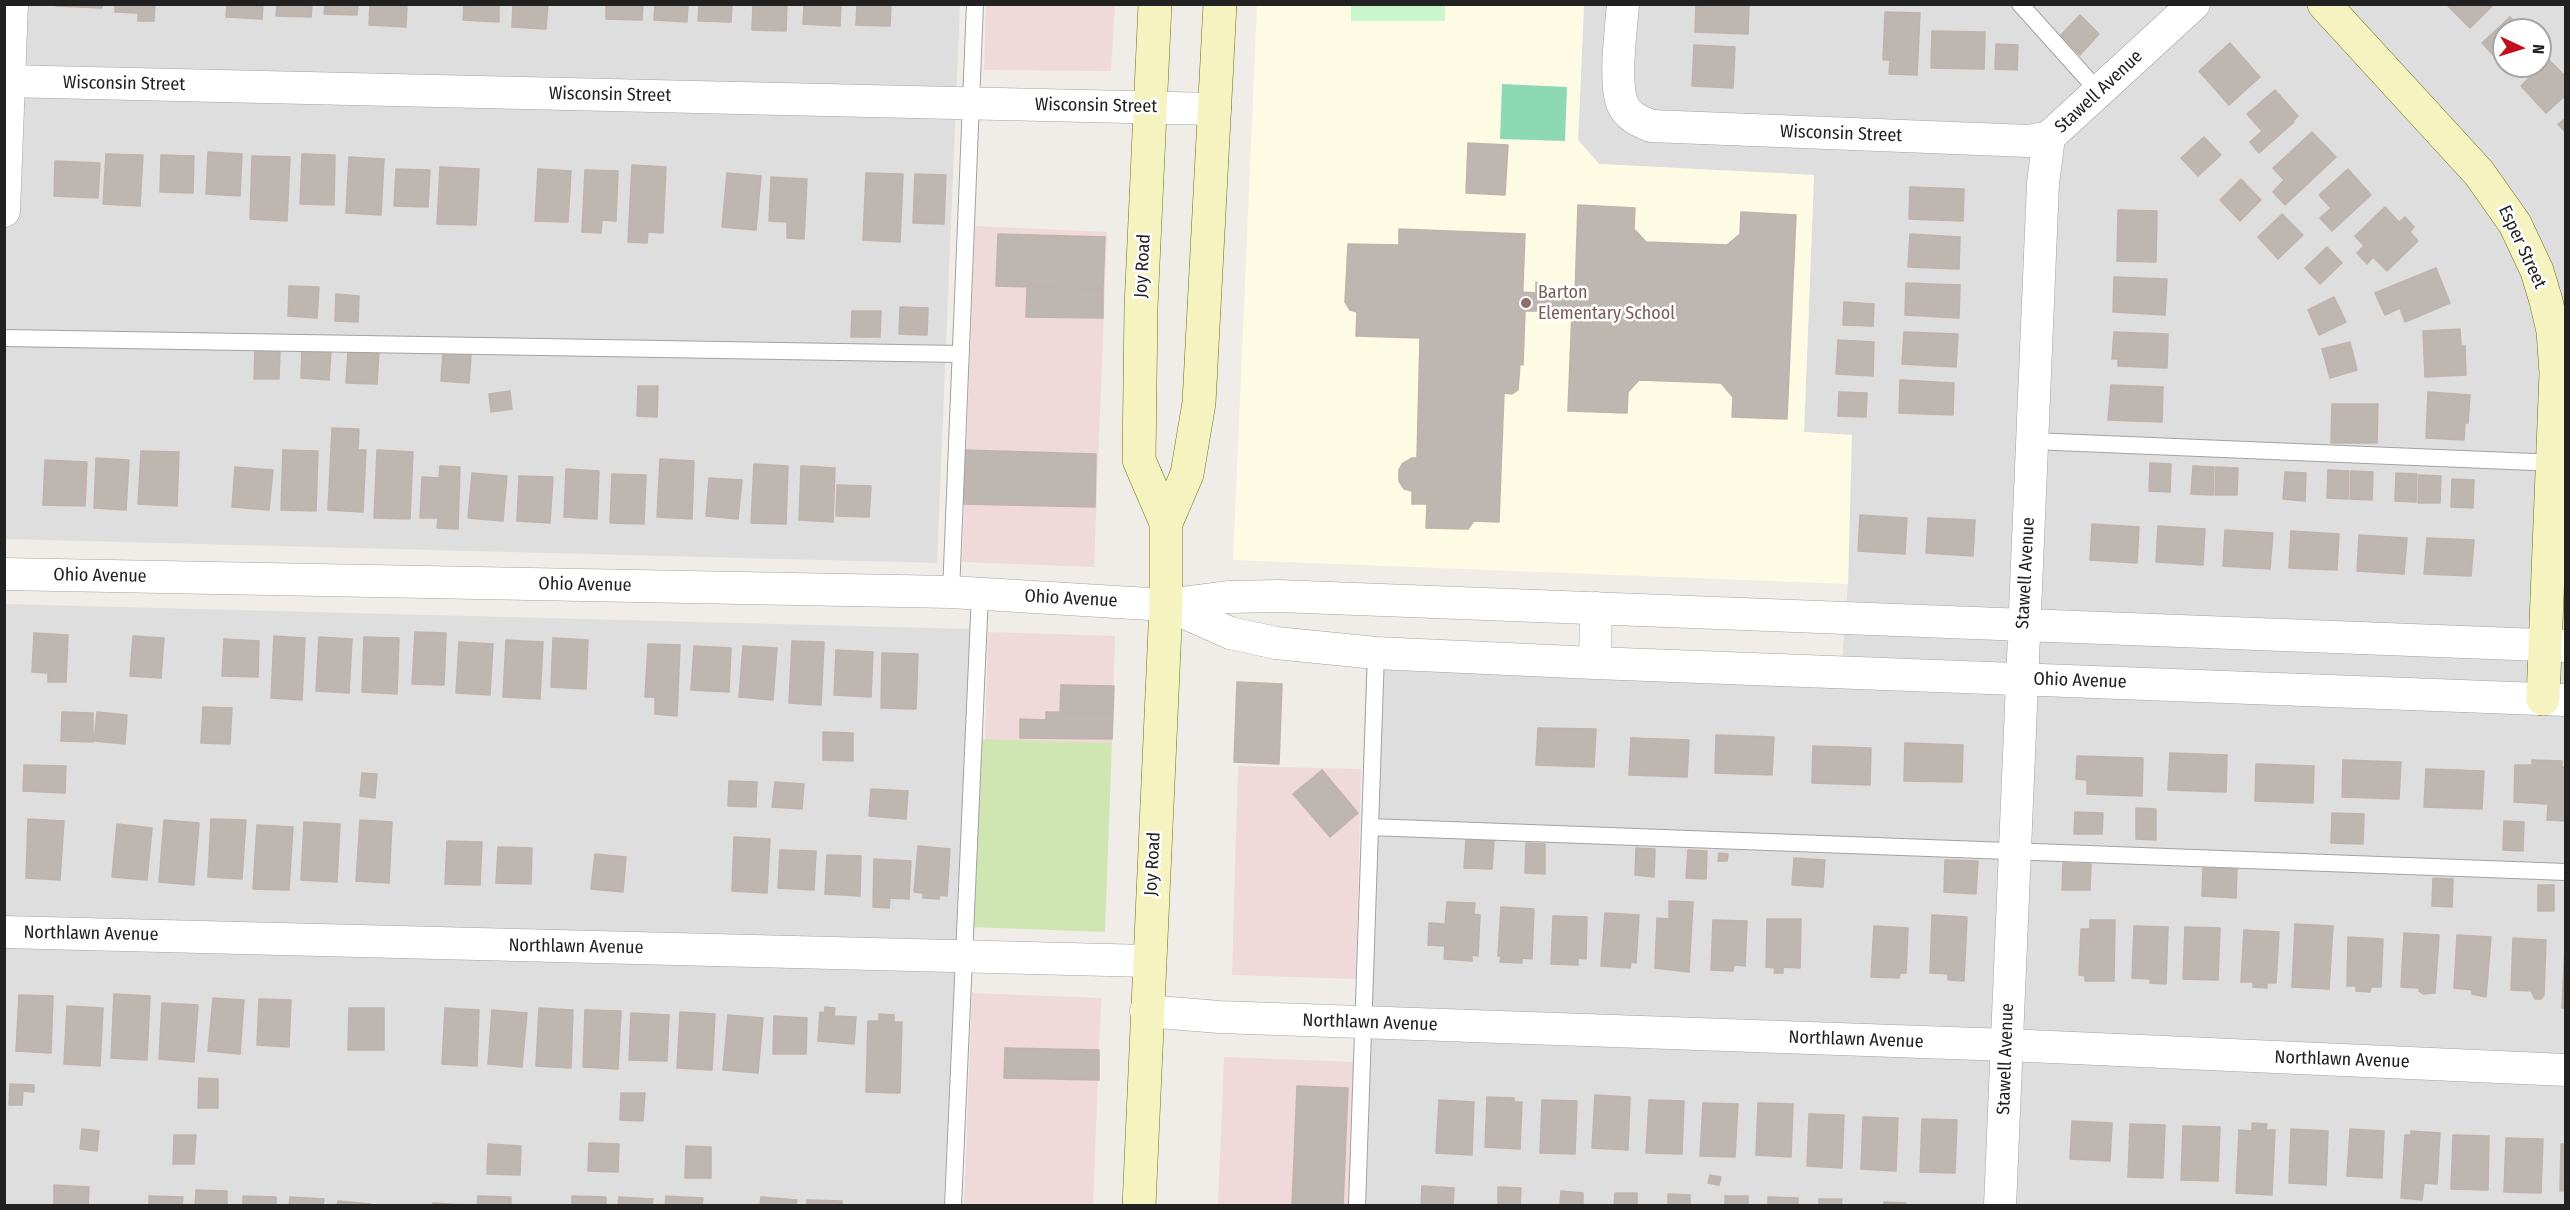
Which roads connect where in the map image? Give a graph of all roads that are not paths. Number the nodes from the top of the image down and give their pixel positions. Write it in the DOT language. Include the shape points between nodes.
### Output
graph roads {
  1 [pos="12,4"];
  2 [pos="975,4"];
  3 [pos="1155,4"];
  4 [pos="1220,4"];
  5 [pos="1623,4"];
  6 [pos="2020,4"];
  7 [pos="2194,4"];
  8 [pos="2324,4"];
  9 [pos="7,82"];
  10 [pos="2099,92"];
  11 [pos="971,103"];
  12 [pos="1151,107"];
  13 [pos="1215,109"];
  14 [pos="2049,137"];
  15 [pos="4,211"];
  16 [pos="4,338"];
  17 [pos="960,354"];
  18 [pos="2032,441"];
  19 [pos="2559,463"];
  20 [pos="1166,523"];
  21 [pos="4,574"];
  22 [pos="966,593"];
  23 [pos="1166,605"];
  24 [pos="1596,608"];
  25 [pos="2024,624"];
  26 [pos="2556,646"];
  27 [pos="1376,653"];
  28 [pos="1595,663"];
  29 [pos="2022,679"];
  30 [pos="2554,699"];
  31 [pos="1370,827"];
  32 [pos="2015,852"];
  33 [pos="2565,872"];
  34 [pos="4,932"];
  35 [pos="965,957"];
  36 [pos="1148,961"];
  37 [pos="1146,1011"];
  38 [pos="1363,1023"];
  39 [pos="2007,1046"];
  40 [pos="2565,1070"];
  41 [pos="953,1206"];
  42 [pos="1139,1206"];
  43 [pos="1357,1206"];
  44 [pos="2000,1206"];
  1 -- 9 [label="street"];
  2 -- 11 [label="lane"];
  3 -- 12 [label="street, Joy Road"];
  4 -- 13 [label="street, Joy Road"];
  5 -- 14 [label="street, Wisconsin Street" via="1619,86 1623,104 1633,117 1651,126 2029,141"];
  6 -- 10 [label="lane"];
  7 -- 10 [label="street, Stawell Avenue"];
  8 -- 19 [label="street, Esper Street" via="2479,173 2515,224 2537,271 2553,331"];
  9 -- 11 [label="street, Wisconsin Street"];
  9 -- 15 [label="street"];
  10 -- 14 [label="street, Stawell Avenue"];
  11 -- 12 [label="street, Wisconsin Street"];
  11 -- 17 [label="lane"];
  12 -- 13 [label="street, Wisconsin Street"];
  12 -- 20 [label="street, Joy Road" via="1141,307 1139,460"];
  13 -- 20 [label="street, Joy Road" via="1199,403 1187,474"];
  14 -- 18 [label="street, Stawell Avenue" via="2043,183"];
  16 -- 17 [label="lane"];
  17 -- 22 [label="lane"];
  18 -- 19 [label="lane"];
  18 -- 25 [label="street, Stawell Avenue"];
  19 -- 26 [label="street, Esper Street"];
  20 -- 23 [label="street, Joy Road"];
  21 -- 22 [label="street, Ohio Avenue"];
  22 -- 23 [label="street, Ohio Avenue"];
  22 -- 35 [label="lane"];
  23 -- 24 [label="street, Ohio Avenue" via="1228,597 1279,596"];
  23 -- 27 [label="street, Ohio Avenue" via="1230,633 1276,643"];
  23 -- 36 [label="street, Joy Road"];
  24 -- 25 [label="street, Ohio Avenue"];
  24 -- 28 [label="street"];
  25 -- 26 [label="street, Ohio Avenue"];
  25 -- 29 [label="street, Stawell Avenue"];
  26 -- 30 [label="street, Esper Street"];
  27 -- 28 [label="street, Ohio Avenue"];
  27 -- 31 [label="lane"];
  28 -- 29 [label="street, Ohio Avenue"];
  29 -- 30 [label="street, Ohio Avenue"];
  29 -- 32 [label="street, Stawell Avenue"];
  31 -- 32 [label="lane"];
  31 -- 38 [label="lane"];
  32 -- 33 [label="lane"];
  32 -- 39 [label="street, Stawell Avenue"];
  34 -- 35 [label="street, Northlawn Avenue"];
  35 -- 36 [label="street, Northlawn Avenue"];
  35 -- 41 [label="lane"];
  36 -- 37 [label="street, Joy Road"];
  37 -- 38 [label="street, Northlawn Avenue"];
  37 -- 42 [label="street, Joy Road"];
  38 -- 39 [label="street, Northlawn Avenue"];
  38 -- 43 [label="lane"];
  39 -- 40 [label="street, Northlawn Avenue"];
  39 -- 44 [label="street, Stawell Avenue"];
}
